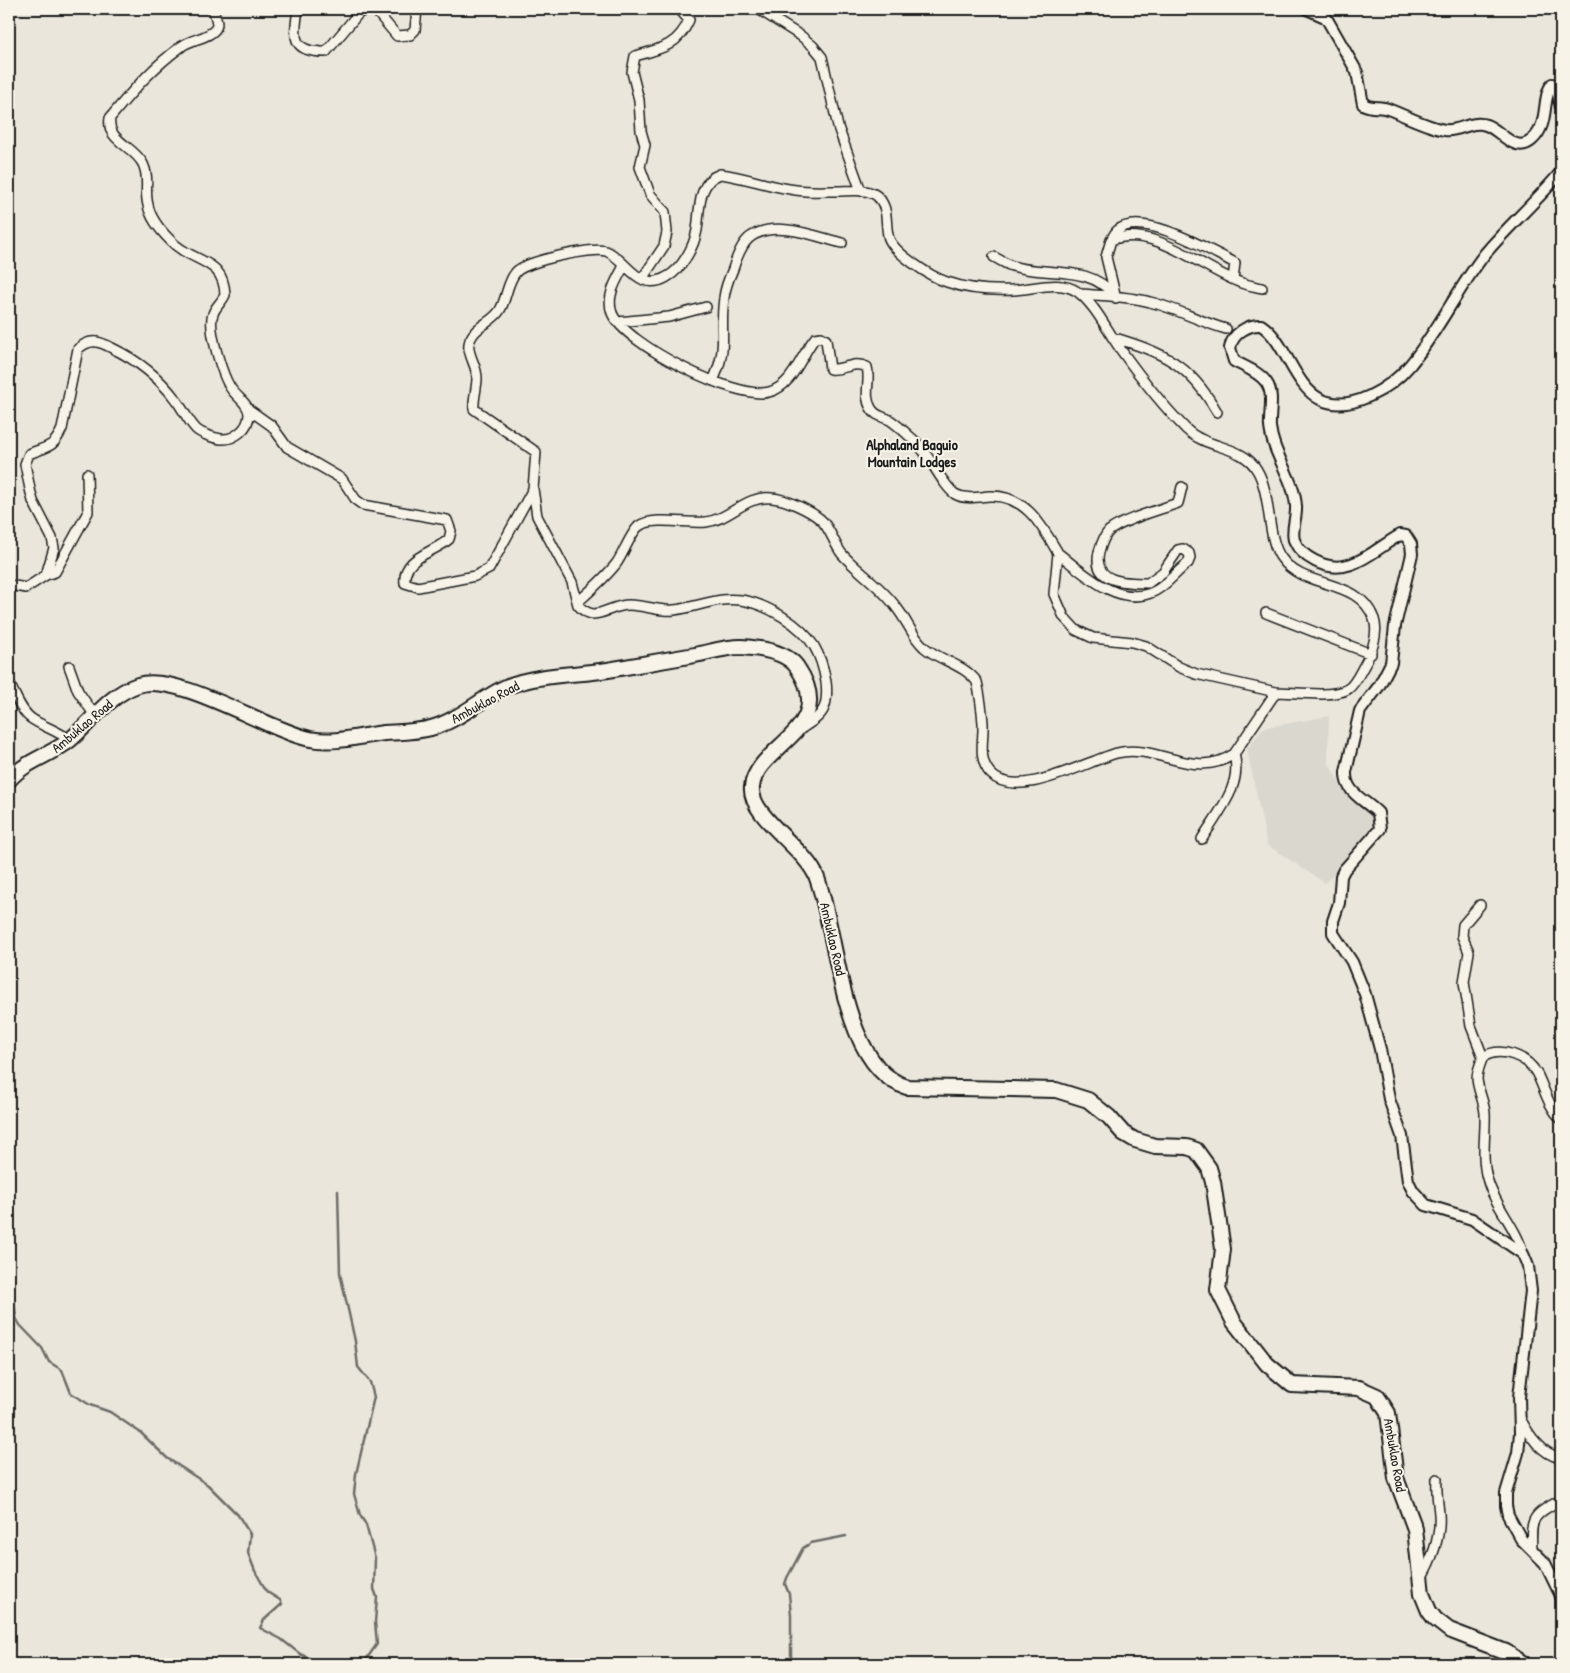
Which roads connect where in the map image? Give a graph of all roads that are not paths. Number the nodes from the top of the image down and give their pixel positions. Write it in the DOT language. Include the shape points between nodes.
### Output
graph roads {
  1 [pos="213,9"];
  2 [pos="298,9"];
  3 [pos="417,9"];
  4 [pos="680,9"];
  5 [pos="758,9"];
  6 [pos="1307,9"];
  7 [pos="1561,106"];
  8 [pos="1561,172"];
  9 [pos="861,191"];
  10 [pos="1111,240"];
  11 [pos="842,243"];
  12 [pos="994,258"];
  13 [pos="624,266"];
  14 [pos="642,279"];
  15 [pos="1233,279"];
  16 [pos="1262,288"];
  17 [pos="1080,294"];
  18 [pos="1116,298"];
  19 [pos="706,307"];
  20 [pos="618,322"];
  21 [pos="1226,328"];
  22 [pos="1112,337"];
  23 [pos="713,381"];
  24 [pos="248,409"];
  25 [pos="1217,412"];
  26 [pos="87,474"];
  27 [pos="1182,487"];
  28 [pos="533,489"];
  29 [pos="1058,553"];
  30 [pos="46,575"];
  31 [pos="572,582"];
  32 [pos="9,585"];
  33 [pos="590,591"];
  34 [pos="578,605"];
  35 [pos="1266,613"];
  36 [pos="1371,654"];
  37 [pos="69,666"];
  38 [pos="9,683"];
  39 [pos="1276,692"];
  40 [pos="95,716"];
  41 [pos="796,731"];
  42 [pos="70,740"];
  43 [pos="1234,754"];
  44 [pos="9,780"];
  45 [pos="1202,839"];
  46 [pos="1480,905"];
  47 [pos="1483,1057"];
  48 [pos="1561,1119"];
  49 [pos="1523,1254"];
  50 [pos="1518,1415"];
  51 [pos="1561,1458"];
  52 [pos="1437,1479"];
  53 [pos="1561,1500"];
  54 [pos="1532,1549"];
  55 [pos="1420,1581"];
  56 [pos="1561,1596"];
  57 [pos="1524,1664"];
  1 -- 24 [label="street" via="216,28 184,44 146,76 110,118 109,128 112,135 126,144 142,162 147,175 148,207 164,234 180,250 218,270 223,277 225,295 213,312 212,328 221,371 232,391"];
  2 -- 3 [label="street" via="294,31 296,41 303,49 313,52 326,52 364,10 376,11 397,36 410,35 415,30"];
  4 -- 14 [label="street" via="689,20 683,34 665,47 636,56 632,72 645,145 641,175 650,194 665,212 667,232 664,246"];
  5 -- 9 [label="street" via="801,36 822,57 838,128"];
  6 -- 7 [label="street" via="1328,21 1357,72 1363,104 1370,108 1386,108 1445,130 1470,124 1485,125 1512,143 1520,144 1532,140 1541,129 1552,84 1556,86"];
  8 -- 49 [label="street" via="1484,256 1409,366 1387,386 1351,402 1320,399 1294,371 1280,346 1261,325 1236,334 1230,348 1234,361 1266,382 1271,393 1270,426 1296,504 1294,541 1302,554 1332,567 1343,566 1357,563 1400,535 1406,536 1411,544 1412,554 1395,626 1391,663 1360,711 1346,772 1351,790 1378,813 1380,829 1342,876 1333,933 1352,962 1365,994 1413,1191 1426,1205 1472,1220"];
  9 -- 14 [label="street" via="796,190 741,177 715,176 701,196 695,236 684,260 666,278 656,281"];
  9 -- 17 [label="street" via="873,193 882,203 888,238 896,248 943,281 965,288 1011,290 1063,284"];
  10 -- 15 [label="street" via="1119,237 1144,238 1177,250"];
  10 -- 15 [label="street" via="1118,229 1132,226 1172,232 1235,262"];
  10 -- 18 [label="street" via="1106,257"];
  11 -- 23 [label="street" via="783,230 767,230 751,236 736,259 724,299 724,341 721,362"];
  12 -- 18 [label="street" via="1013,266 1079,273 1098,281"];
  13 -- 14 [label="street"];
  13 -- 20 [label="street" via="610,297 612,314"];
  13 -- 28 [label="street" via="607,251 593,250 521,266 511,279 500,311 470,340 468,350 477,376 474,408 536,452"];
  15 -- 16 [label="street"];
  17 -- 18 [label="street"];
  17 -- 22 [label="street"];
  18 -- 21 [label="street" via="1148,301"];
  19 -- 20 [label="street" via="669,317"];
  20 -- 23 [label="street" via="660,356"];
  22 -- 25 [label="street" via="1155,350 1186,369"];
  22 -- 36 [label="street" via="1196,438 1250,461 1258,471 1267,498 1281,559 1296,570 1364,601 1375,624"];
  23 -- 29 [label="street" via="757,393 780,388 815,338 821,337 826,340 830,370 850,364 867,367 870,374 867,394 872,410 917,443 929,456 947,487 964,498 1003,496 1029,510 1039,520"];
  24 -- 28 [label="street" via="272,426 287,447 342,479 363,505 447,520 451,531 449,539 410,565 404,578 409,586 475,576 489,569"];
  24 -- 30 [label="street" via="250,414 241,433 232,438 210,436 197,430 158,378 128,354 100,341 91,341 80,347 74,362 62,429 52,446 29,454 25,464 33,500 52,538 53,552"];
  26 -- 30 [label="street" via="88,512 55,572"];
  27 -- 29 [label="street" via="1178,504 1109,531 1100,548 1098,566 1104,576 1128,583 1148,583 1163,572 1178,550 1189,553 1188,563 1153,592 1131,594 1106,589"];
  28 -- 31 [label="street" via="536,516"];
  29 -- 39 [label="street" via="1054,594 1064,617 1076,630 1093,638 1146,646 1196,674"];
  30 -- 32 [label="street" via="26,588"];
  31 -- 33 [label="street"];
  31 -- 34 [label="street"];
  33 -- 34 [label="street"];
  33 -- 43 [label="street" via="615,566 636,528 646,522 706,522 728,515 744,502 773,498 821,519 842,553 898,609 915,638 936,656 973,677 980,692 983,763 992,775 1017,783 1041,779 1119,752 1138,752 1196,764 1226,760"];
  34 -- 41 [label="street" via="586,614 594,615 619,605 673,610 722,599 743,601 784,619 813,646 827,690 824,708 813,721"];
  35 -- 36 [label="street"];
  36 -- 39 [label="street" via="1354,683 1346,690"];
  37 -- 40 [label="street" via="78,691"];
  38 -- 42 [label="street" via="33,720"];
  39 -- 43 [label="street"];
  40 -- 41 [label="main road, Ambuklao Road" via="107,703 138,685 163,684 184,689 298,736 329,741 431,728 499,691 528,680 738,647 774,652 793,662 799,670 808,699 803,721"];
  40 -- 42 [label="main road, Ambuklao Road"];
  41 -- 55 [label="main road, Ambuklao Road" via="761,768 752,786 752,796 758,809 806,857 816,875 837,952 849,1014 870,1059 894,1084 907,1087 1056,1090 1088,1100 1135,1140 1155,1146 1196,1150 1204,1158 1213,1182 1222,1232 1218,1290 1227,1310 1260,1357 1292,1385 1367,1390 1383,1404 1388,1414 1396,1478 1416,1529"];
  42 -- 44 [label="main road, Ambuklao Road" via="16,771"];
  43 -- 45 [label="street" via="1238,767 1234,786"];
  46 -- 47 [label="street" via="1463,925 1462,936 1469,952 1464,982 1470,1017"];
  47 -- 48 [label="street" via="1500,1051 1521,1059 1536,1073 1544,1094"];
  47 -- 49 [label="street" via="1477,1080 1485,1111 1486,1178 1500,1210 1521,1243"];
  49 -- 50 [label="street" via="1528,1266 1530,1291"];
  50 -- 51 [label="street" via="1540,1446"];
  50 -- 54 [label="street" via="1518,1453 1506,1493 1506,1506 1522,1539"];
  52 -- 55 [label="street" via="1438,1532 1431,1562"];
  53 -- 54 [label="street" via="1534,1517"];
  54 -- 56 [label="street" via="1545,1563"];
  55 -- 57 [label="main road, Ambuklao Road" via="1429,1611 1443,1626 1506,1652"];
}
